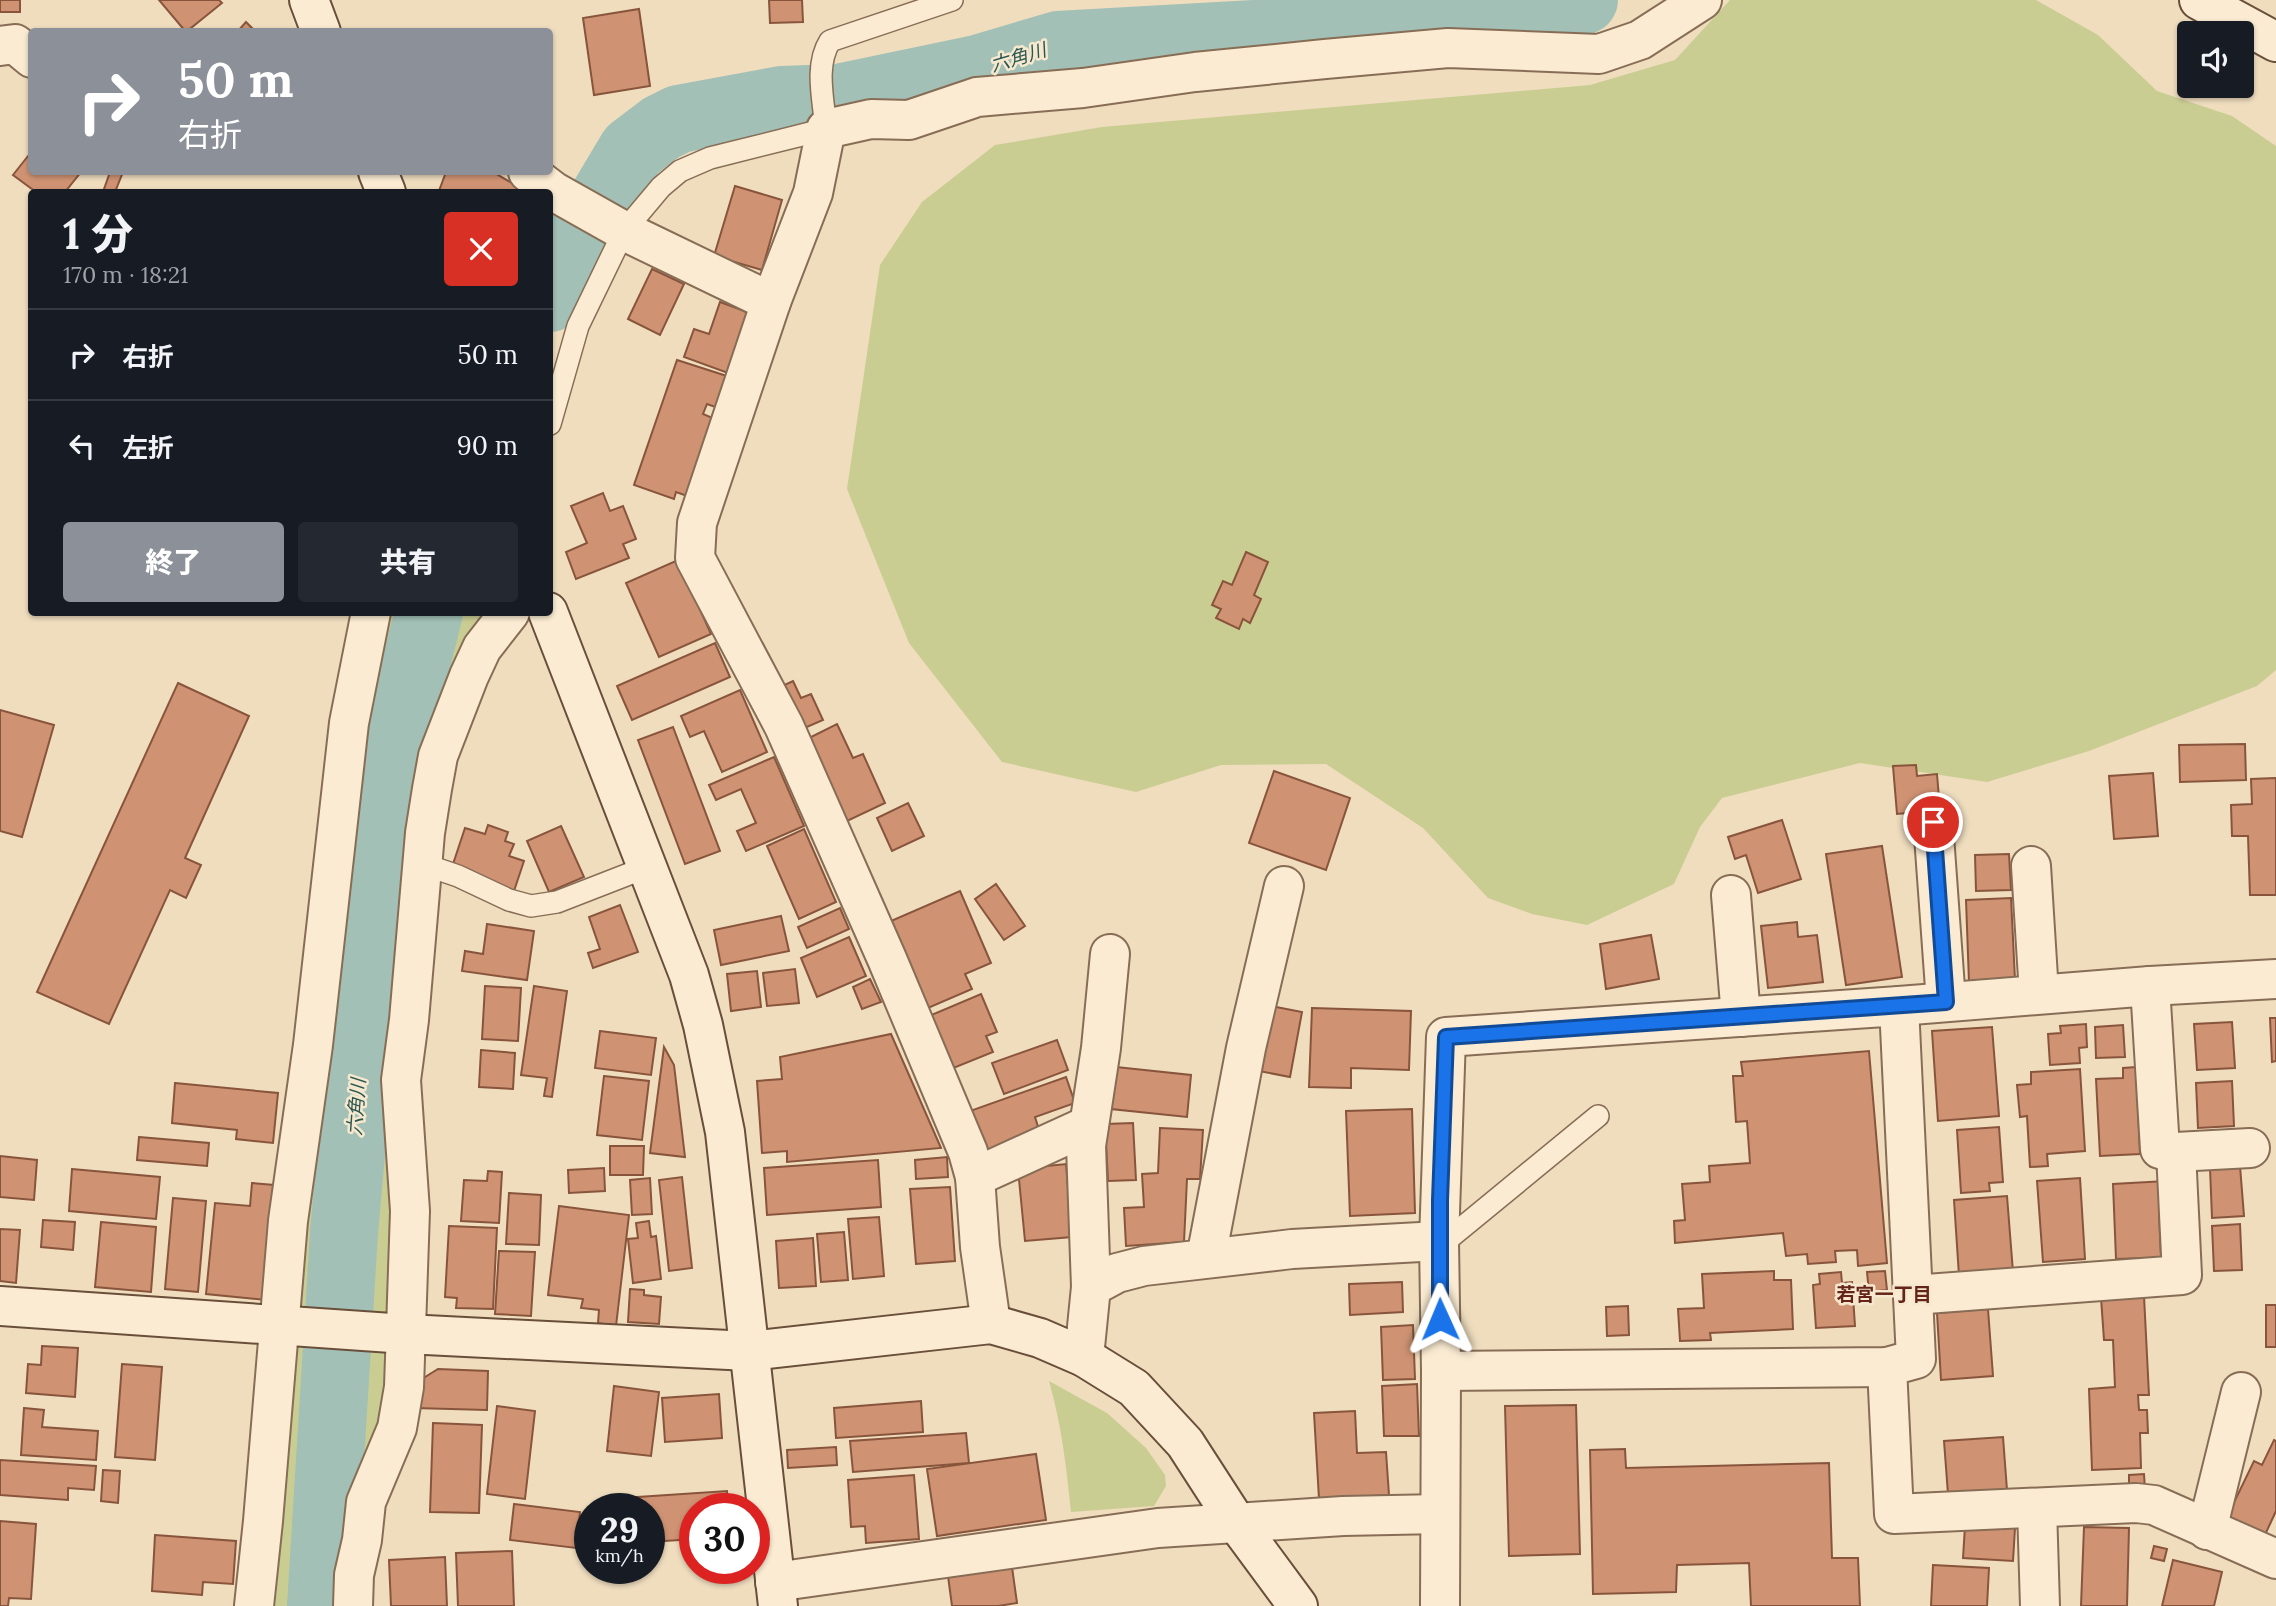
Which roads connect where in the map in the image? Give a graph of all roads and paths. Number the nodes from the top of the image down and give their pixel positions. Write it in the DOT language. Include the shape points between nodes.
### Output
graph roads {
  1 [pos="309,0"];
  2 [pos="952,0"];
  3 [pos="1702,0"];
  4 [pos="2199,0"];
  5 [pos="320,28"];
  6 [pos="2276,42"];
  7 [pos="0,46"];
  8 [pos="28,55"];
  9 [pos="825,118"];
  10 [pos="541,181"];
  11 [pos="624,231"];
  12 [pos="771,302"];
  13 [pos="553,414"];
  14 [pos="371,616"];
  15 [pos="507,616"];
  16 [pos="550,616"];
  17 [pos="1933,822"];
  18 [pos="423,864"];
  19 [pos="2031,866"];
  20 [pos="647,867"];
  21 [pos="1284,886"];
  22 [pos="1731,895"];
  23 [pos="1110,954"];
  24 [pos="2276,979"];
  25 [pos="2150,986"];
  26 [pos="2039,994"];
  27 [pos="1946,1002"];
  28 [pos="1899,1006"];
  29 [pos="1741,1017"];
  30 [pos="1598,1116"];
  31 [pos="1089,1125"];
  32 [pos="2250,1148"];
  33 [pos="2176,1152"];
  34 [pos="975,1177"];
  35 [pos="1439,1241"];
  36 [pos="1206,1258"];
  37 [pos="1091,1287"];
  38 [pos="1913,1295"];
  39 [pos="0,1306"];
  40 [pos="991,1324"];
  41 [pos="280,1325"];
  42 [pos="407,1334"];
  43 [pos="749,1351"];
  44 [pos="1084,1357"];
  45 [pos="1887,1367"];
  46 [pos="1441,1371"];
  47 [pos="2241,1392"];
  48 [pos="2037,1508"];
  49 [pos="1440,1514"];
  50 [pos="1236,1522"];
  51 [pos="2207,1530"];
  52 [pos="2276,1559"];
  53 [pos="777,1594"];
  54 [pos="254,1606"];
  55 [pos="353,1606"];
  56 [pos="1298,1606"];
  57 [pos="1440,1606"];
  58 [pos="2040,1606"];
  1 -- 5 [label="street"];
  2 -- 9 [label="lane" via="830,41 821,65"];
  3 -- 9 [label="street" via="1640,40 1599,54 1448,48 1339,57 977,97 909,120"];
  4 -- 6 [label="street"];
  7 -- 8 [label="street" via="15,44"];
  9 -- 11 [label="lane" via="680,171"];
  9 -- 12 [label="street" via="813,193"];
  10 -- 11 [label="street"];
  11 -- 12 [label="street"];
  11 -- 13 [label="lane" via="578,326"];
  12 -- 34 [label="street" via="697,523 695,558 785,726 951,1110"];
  14 -- 41 [label="street" via="349,723 288,1221"];
  15 -- 18 [label="street" via="482,648 438,757"];
  16 -- 20 [label="street"];
  17 -- 27 [label="street"];
  18 -- 20 [label="lane" via="531,906 557,902"];
  18 -- 42 [label="street" via="401,1080 410,1211"];
  19 -- 26 [label="street"];
  20 -- 43 [label="street" via="689,975 703,1025 725,1132"];
  21 -- 36 [label="street" via="1246,1048"];
  22 -- 29 [label="street"];
  23 -- 31 [label="street"];
  24 -- 25 [label="street"];
  25 -- 26 [label="street"];
  25 -- 33 [label="street" via="2160,1149"];
  26 -- 27 [label="street"];
  27 -- 28 [label="street"];
  28 -- 29 [label="street"];
  28 -- 38 [label="street"];
  29 -- 35 [label="street" via="1446,1037"];
  30 -- 35 [label="lane" via="1447,1240"];
  31 -- 34 [label="street"];
  31 -- 37 [label="street"];
  32 -- 33 [label="street"];
  33 -- 38 [label="street" via="2182,1275"];
  34 -- 40 [label="street"];
  35 -- 36 [label="street"];
  35 -- 46 [label="street"];
  36 -- 37 [label="street" via="1144,1266"];
  37 -- 44 [label="street"];
  38 -- 45 [label="street" via="1916,1359"];
  39 -- 41 [label="street"];
  40 -- 43 [label="street"];
  40 -- 44 [label="street"];
  41 -- 42 [label="street"];
  41 -- 54 [label="street"];
  42 -- 43 [label="street"];
  42 -- 55 [label="street" via="397,1428 366,1502"];
  43 -- 53 [label="street"];
  44 -- 50 [label="street" via="1134,1388 1151,1405 1185,1443"];
  45 -- 46 [label="street"];
  45 -- 48 [label="street" via="1894,1514"];
  46 -- 49 [label="street"];
  47 -- 51 [label="street"];
  48 -- 51 [label="street" via="2154,1505"];
  48 -- 58 [label="street"];
  49 -- 50 [label="street"];
  49 -- 57 [label="street"];
  50 -- 53 [label="street" via="1158,1528"];
  50 -- 56 [label="street"];
  51 -- 52 [label="street"];
}
